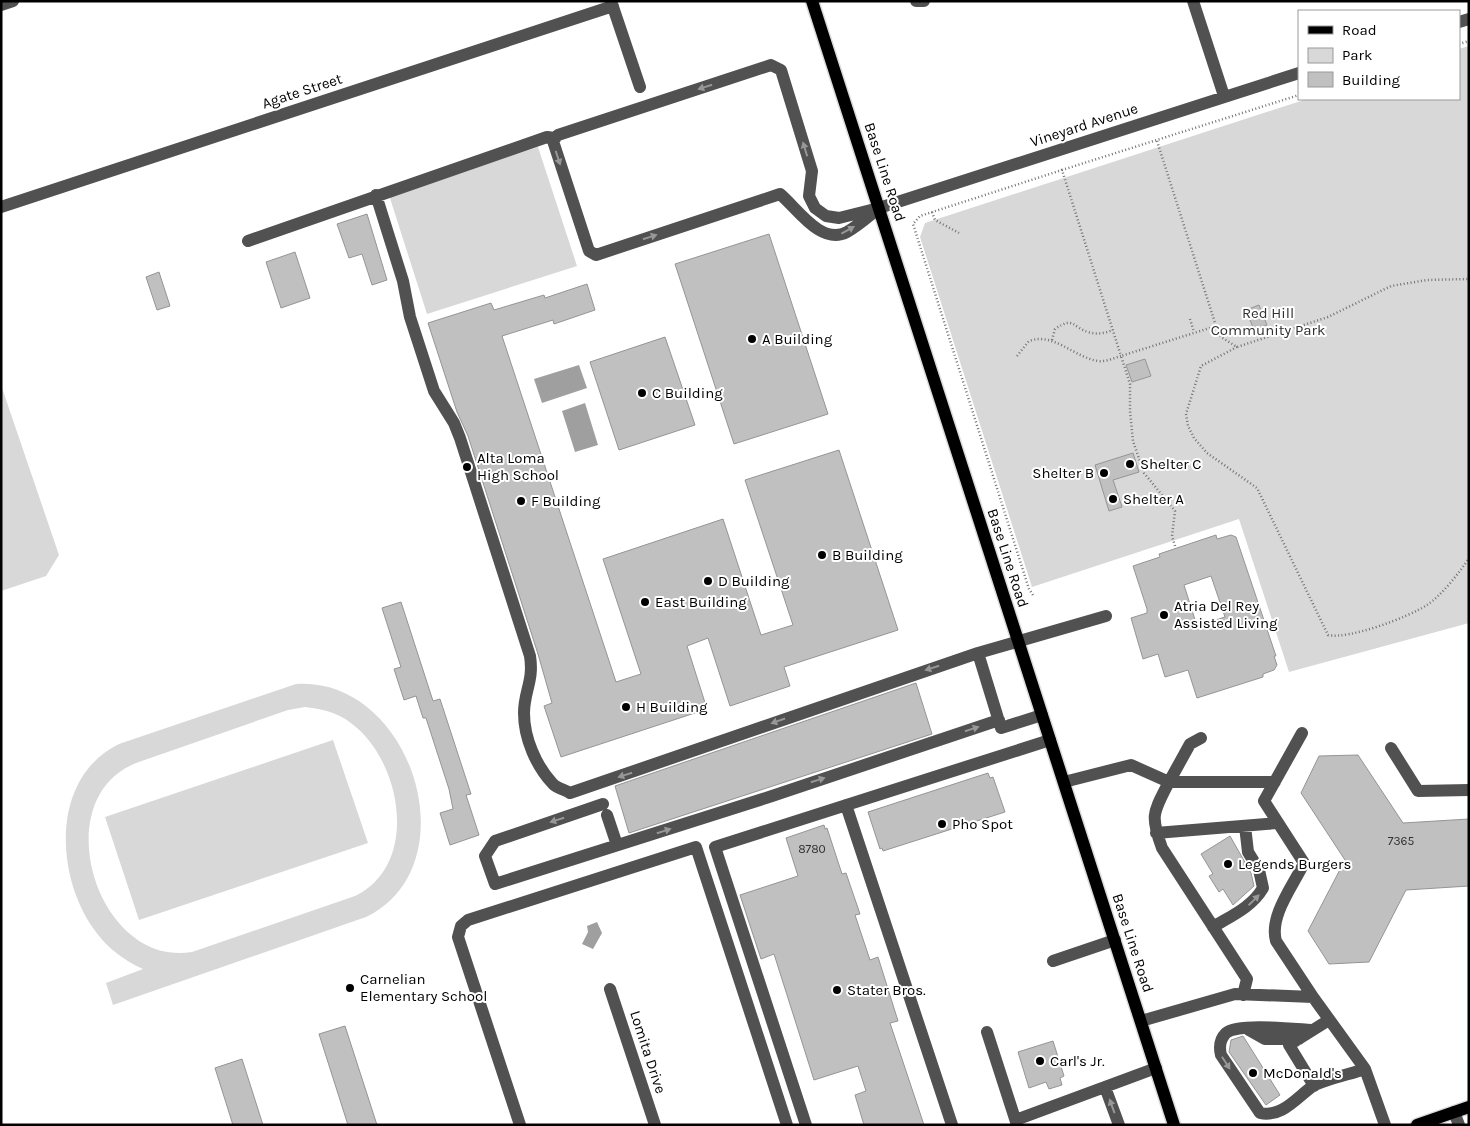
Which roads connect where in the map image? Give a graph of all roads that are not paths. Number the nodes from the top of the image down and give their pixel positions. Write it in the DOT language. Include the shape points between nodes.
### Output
graph roads {
  1 [pos="13,1"];
  2 [pos="812,1"];
  3 [pos="916,1"];
  4 [pos="924,1"];
  5 [pos="1194,1"];
  6 [pos="612,4"];
  7 [pos="1,5"];
  8 [pos="1298,73"];
  9 [pos="640,87"];
  10 [pos="1224,96"];
  11 [pos="555,138"];
  12 [pos="376,195"];
  13 [pos="1,206"];
  14 [pos="879,208"];
  15 [pos="248,240"];
  16 [pos="1106,616"];
  17 [pos="1018,640"];
  18 [pos="978,653"];
  19 [pos="1042,715"];
  20 [pos="999,720"];
  21 [pos="1302,733"];
  22 [pos="1201,738"];
  23 [pos="1050,740"];
  24 [pos="1391,748"];
  25 [pos="1064,782"];
  26 [pos="1169,782"];
  27 [pos="1275,782"];
  28 [pos="1469,790"];
  29 [pos="846,805"];
  30 [pos="1277,823"];
  31 [pos="1245,826"];
  32 [pos="1156,832"];
  33 [pos="617,845"];
  34 [pos="1213,927"];
  35 [pos="1115,940"];
  36 [pos="1053,961"];
  37 [pos="610,990"];
  38 [pos="1243,995"];
  39 [pos="1313,997"];
  40 [pos="1329,1020"];
  41 [pos="1141,1021"];
  42 [pos="1246,1028"];
  43 [pos="1311,1030"];
  44 [pos="987,1032"];
  45 [pos="1299,1039"];
  46 [pos="1156,1068"];
  47 [pos="1365,1069"];
  48 [pos="1314,1086"];
  49 [pos="1105,1087"];
  50 [pos="1469,1107"];
  51 [pos="1454,1112"];
  52 [pos="1016,1122"];
  53 [pos="520,1125"];
  54 [pos="655,1125"];
  55 [pos="787,1125"];
  56 [pos="806,1125"];
  57 [pos="952,1125"];
  58 [pos="1118,1125"];
  59 [pos="1174,1125"];
  60 [pos="1385,1125"];
  61 [pos="1417,1125"];
  62 [pos="1459,1125"];
  1 -- 7 [label="street"];
  2 -- 14 [label="main road, Base Line Road"];
  3 -- 4 [label="street"];
  5 -- 10 [label="street"];
  6 -- 9 [label="street"];
  6 -- 13 [label="street, Agate Street"];
  8 -- 10 [label="street, Vineyard Avenue"];
  10 -- 14 [label="street, Vineyard Avenue"];
  11 -- 12 [label="street, Vineyard Avenue" via="547,137"];
  11 -- 14 [label="street, one-way" via="556,152 589,251 596,255 780,194 808,222 834,236 846,233"];
  14 -- 11 [label="street, Vineyard Avenue, one-way" via="839,218 826,216 815,208 809,196 812,171 781,70 771,65"];
  12 -- 15 [label="street, Vineyard Avenue"];
  18 -- 12 [label="street, one-way" via="570,793 554,785 537,763 528,738 524,713 533,673 530,656 460,438 431,383"];
  14 -- 17 [label="main road, Base Line Road"];
  16 -- 17 [label="street"];
  17 -- 18 [label="street"];
  17 -- 19 [label="main road, Base Line Road"];
  18 -- 20 [label="street"];
  19 -- 20 [label="street" via="1001,728"];
  19 -- 23 [label="main road, Base Line Road"];
  33 -- 20 [label="street, one-way"];
  21 -- 27 [label="street"];
  22 -- 26 [label="street" via="1190,744"];
  23 -- 25 [label="main road, Base Line Road"];
  23 -- 29 [label="street"];
  24 -- 28 [label="street" via="1418,792"];
  25 -- 26 [label="street" via="1131,765"];
  25 -- 35 [label="main road, Base Line Road"];
  26 -- 27 [label="street"];
  26 -- 32 [label="street" via="1156,807 1153,826"];
  27 -- 30 [label="street" via="1264,802"];
  29 -- 56 [label="street" via="715,847"];
  29 -- 57 [label="street"];
  30 -- 31 [label="street"];
  30 -- 39 [label="street" via="1304,864 1273,931 1276,941"];
  31 -- 32 [label="street"];
  34 -- 31 [label="street, one-way" via="1248,906 1263,888 1259,870 1248,852"];
  32 -- 34 [label="street" via="1162,848"];
  33 -- 33 [label="street, one-way" via="605,810 494,841 485,856 495,884"];
  34 -- 38 [label="street" via="1247,979"];
  35 -- 36 [label="street"];
  35 -- 41 [label="main road, Base Line Road"];
  37 -- 54 [label="street, Lomita Drive"];
  38 -- 39 [label="street"];
  38 -- 41 [label="street" via="1235,994"];
  39 -- 40 [label="street"];
  40 -- 43 [label="street"];
  40 -- 47 [label="street"];
  41 -- 46 [label="main road, Base Line Road"];
  42 -- 43 [label="street"];
  42 -- 45 [label="street" via="1265,1039"];
  42 -- 48 [label="street, one-way" via="1227,1033 1219,1047 1221,1055 1260,1113 1274,1114"];
  43 -- 45 [label="street"];
  44 -- 52 [label="street"];
  45 -- 48 [label="street" via="1289,1045"];
  46 -- 49 [label="street"];
  46 -- 59 [label="main road, Base Line Road"];
  47 -- 48 [label="street"];
  47 -- 60 [label="street"];
  49 -- 52 [label="street"];
  58 -- 49 [label="street, one-way"];
  50 -- 51 [label="main road"];
  51 -- 61 [label="main road"];
  51 -- 62 [label="street"];
  53 -- 55 [label="street" via="458,937 461,926 468,920 696,847"];
}
